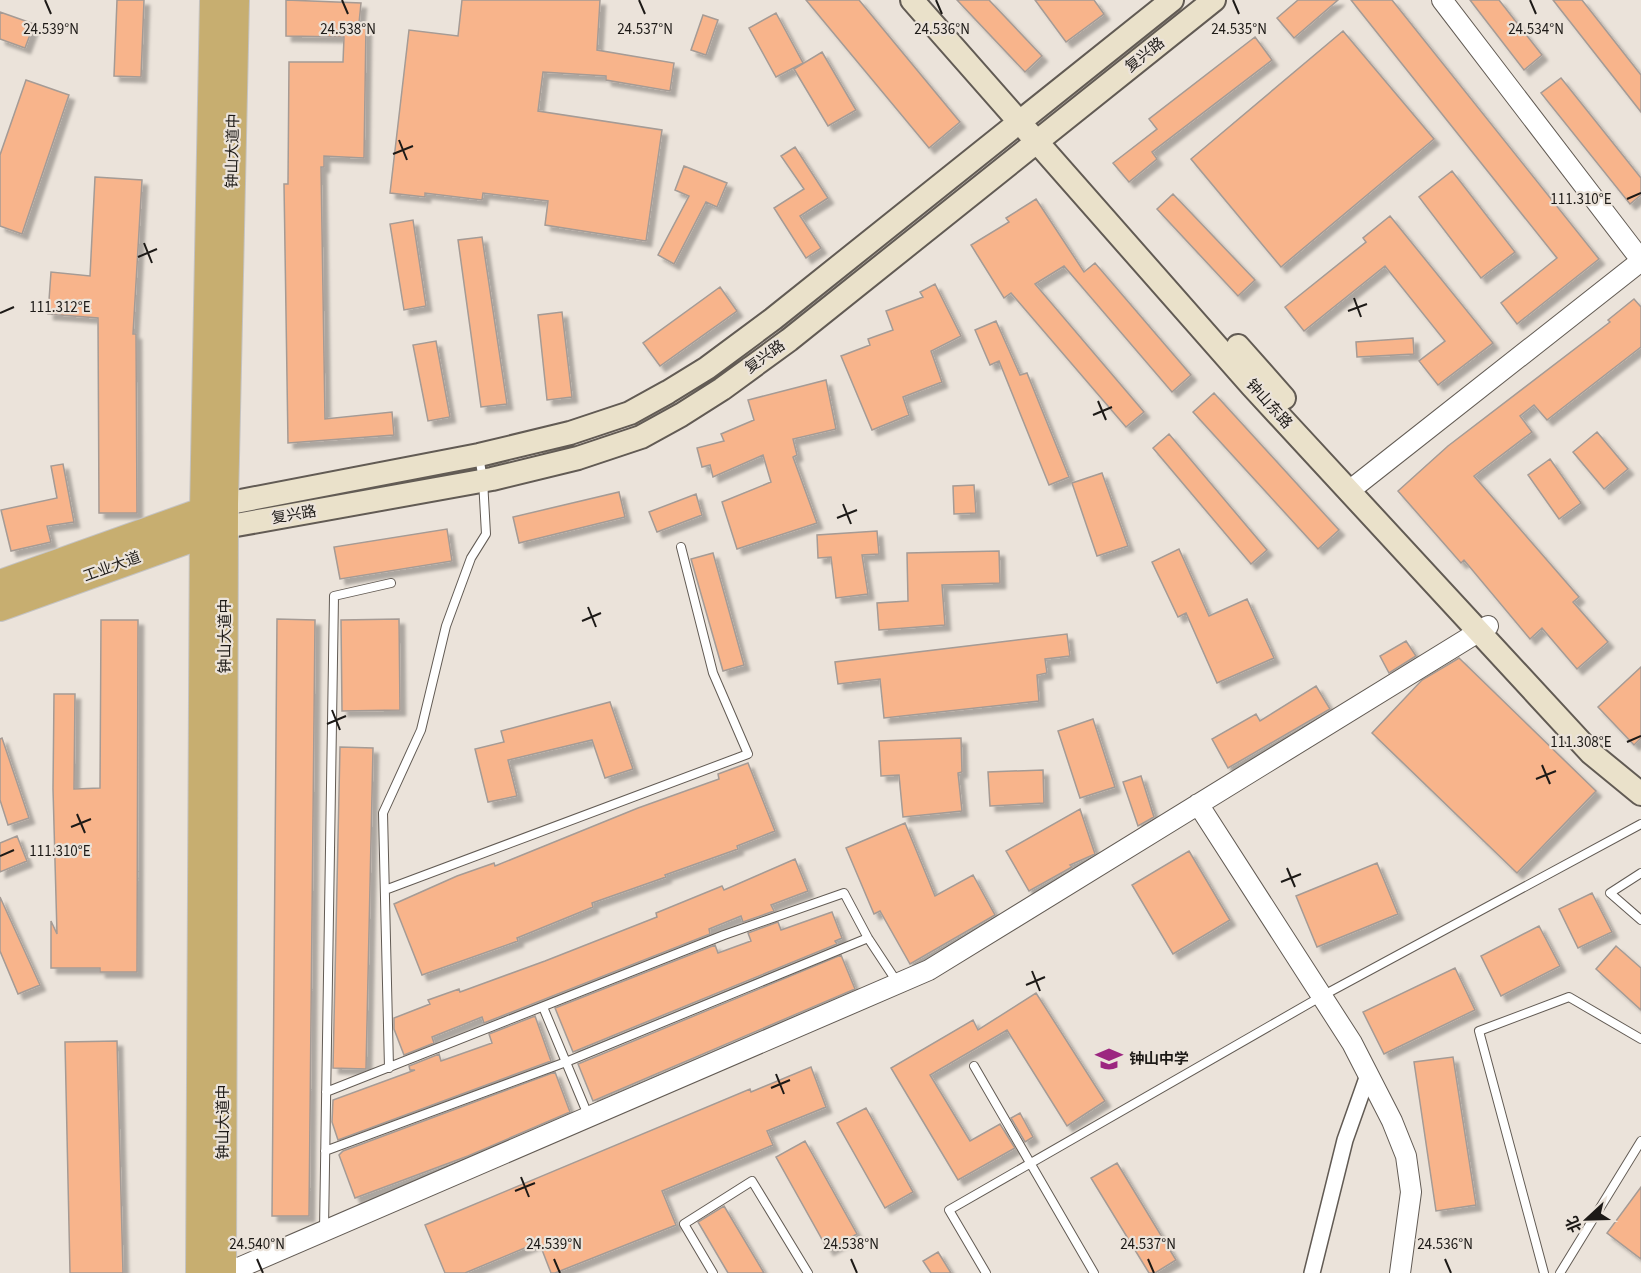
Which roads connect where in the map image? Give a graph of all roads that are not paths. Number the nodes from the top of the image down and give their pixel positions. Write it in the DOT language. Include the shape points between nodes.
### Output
graph roads {
  1 [pos="213,0"];
  2 [pos="236,0"];
  3 [pos="912,0"];
  4 [pos="932,0"];
  5 [pos="1172,0"];
  6 [pos="1214,0"];
  7 [pos="1442,0"];
  8 [pos="1026,116"];
  9 [pos="1042,136"];
  10 [pos="1641,261"];
  11 [pos="479,455"];
  12 [pos="483,480"];
  13 [pos="1354,487"];
  14 [pos="214,519"];
  15 [pos="681,547"];
  16 [pos="0,582"];
  17 [pos="391,583"];
  18 [pos="0,608"];
  19 [pos="1483,629"];
  20 [pos="1641,780"];
  21 [pos="1641,794"];
  22 [pos="1198,804"];
  23 [pos="1641,824"];
  24 [pos="1641,873"];
  25 [pos="385,890"];
  26 [pos="1641,920"];
  27 [pos="868,938"];
  28 [pos="898,983"];
  29 [pos="1322,996"];
  30 [pos="543,1008"];
  31 [pos="1641,1039"];
  32 [pos="566,1062"];
  33 [pos="975,1066"];
  34 [pos="389,1068"];
  35 [pos="1368,1075"];
  36 [pos="326,1092"];
  37 [pos="589,1117"];
  38 [pos="1641,1141"];
  39 [pos="325,1151"];
  40 [pos="1031,1163"];
  41 [pos="324,1231"];
  42 [pos="199,1273"];
  43 [pos="225,1273"];
  44 [pos="713,1273"];
  45 [pos="808,1273"];
  46 [pos="986,1273"];
  47 [pos="1094,1273"];
  48 [pos="1312,1273"];
  49 [pos="1400,1273"];
  50 [pos="1544,1273"];
  51 [pos="1560,1273"];
  1 -- 14 [label="highway, 钟山大道中"];
  2 -- 14 [label="highway, 钟山大道中"];
  3 -- 8 [label="main road, 钟山东路"];
  4 -- 8 [label="main road, 钟山东路"];
  5 -- 8 [label="main road, 复兴路"];
  6 -- 9 [label="main road, 复兴路"];
  7 -- 10 [label="street"];
  8 -- 9 [label="main road, 钟山东路"];
  8 -- 11 [label="main road, 复兴路" via="773,319 678,386 620,416 570,433"];
  9 -- 12 [label="main road, 复兴路" via="789,340 681,415 641,437 578,458"];
  9 -- 13 [label="main road, 钟山东路" via="1251,385"];
  10 -- 13 [label="street"];
  11 -- 12 [label="lane"];
  11 -- 14 [label="main road, 复兴路"];
  12 -- 14 [label="main road, 复兴路"];
  12 -- 25 [label="lane" via="486,534 471,558 446,626 421,730 383,813"];
  13 -- 19 [label="main road, 钟山东路"];
  14 -- 16 [label="highway, 工业大道"];
  14 -- 18 [label="highway, 工业大道"];
  14 -- 42 [label="highway, 钟山大道中"];
  14 -- 43 [label="highway, 钟山大道中"];
  15 -- 25 [label="lane" via="713,674 748,754"];
  17 -- 36 [label="lane" via="334,596"];
  19 -- 20 [label="main road, 钟山东路" via="1595,744"];
  19 -- 21 [label="main road, 钟山东路" via="1591,753"];
  19 -- 22 [label="street"];
  22 -- 28 [label="street" via="929,970"];
  22 -- 29 [label="street"];
  23 -- 29 [label="lane"];
  24 -- 26 [label="lane" via="1610,893"];
  25 -- 34 [label="lane"];
  27 -- 28 [label="lane"];
  27 -- 30 [label="lane" via="844,893 724,935"];
  27 -- 32 [label="lane"];
  28 -- 37 [label="street"];
  29 -- 35 [label="street"];
  29 -- 40 [label="lane"];
  30 -- 32 [label="lane"];
  30 -- 34 [label="lane"];
  31 -- 50 [label="lane" via="1569,997 1479,1031"];
  32 -- 37 [label="lane"];
  32 -- 39 [label="lane"];
  33 -- 40 [label="lane"];
  34 -- 36 [label="lane"];
  35 -- 48 [label="street" via="1345,1140"];
  35 -- 49 [label="street" via="1406,1156 1411,1192"];
  36 -- 39 [label="lane"];
  37 -- 41 [label="street"];
  38 -- 51 [label="lane"];
  39 -- 41 [label="lane"];
  40 -- 46 [label="lane" via="949,1210"];
  40 -- 47 [label="lane"];
  41 -- 43 [label="street"];
  44 -- 45 [label="lane" via="684,1224 752,1181"];
}
